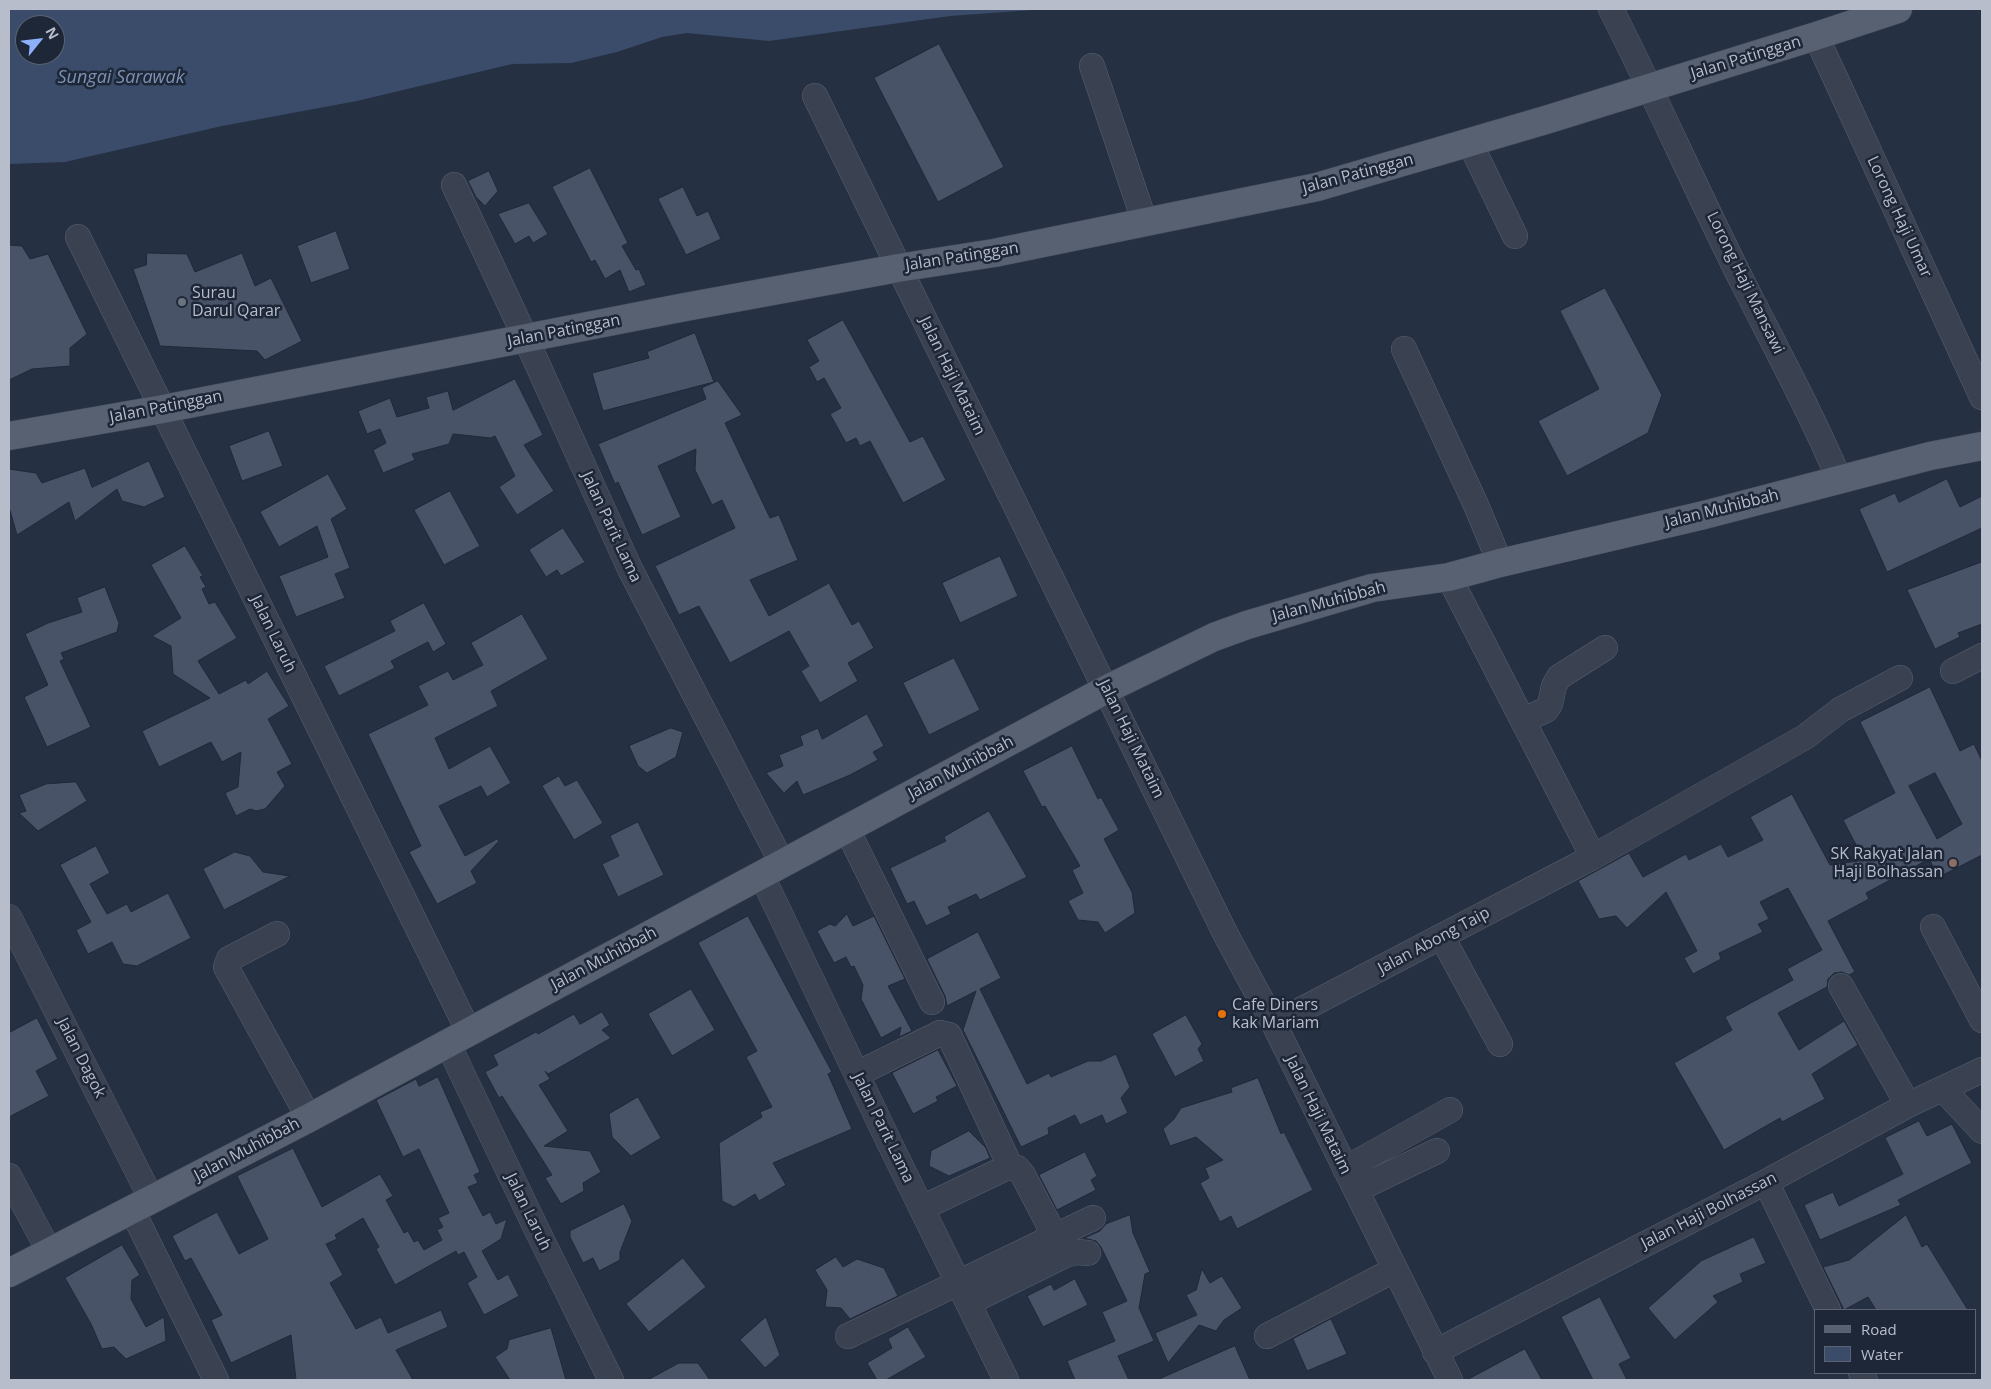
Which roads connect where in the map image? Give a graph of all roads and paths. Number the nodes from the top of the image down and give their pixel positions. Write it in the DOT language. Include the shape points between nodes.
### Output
graph roads {
  1 [pos="1611,9"];
  2 [pos="1898,9"];
  3 [pos="1816,36"];
  4 [pos="1092,66"];
  5 [pos="1650,87"];
  6 [pos="815,96"];
  7 [pos="1470,143"];
  8 [pos="454,185"];
  9 [pos="1145,223"];
  10 [pos="1515,236"];
  11 [pos="78,237"];
  12 [pos="898,268"];
  13 [pos="526,339"];
  14 [pos="1404,349"];
  15 [pos="1982,397"];
  16 [pos="162,409"];
  17 [pos="9,436"];
  18 [pos="1982,446"];
  19 [pos="1839,479"];
  20 [pos="1500,562"];
  21 [pos="1449,577"];
  22 [pos="1605,648"];
  23 [pos="1900,678"];
  24 [pos="1107,689"];
  25 [pos="1523,720"];
  26 [pos="847,829"];
  27 [pos="1594,857"];
  28 [pos="772,869"];
  29 [pos="9,917"];
  30 [pos="1933,927"];
  31 [pos="278,934"];
  32 [pos="1442,937"];
  33 [pos="1841,986"];
  34 [pos="932,1002"];
  35 [pos="1982,1020"];
  36 [pos="1274,1024"];
  37 [pos="458,1036"];
  38 [pos="1500,1044"];
  39 [pos="1982,1070"];
  40 [pos="856,1074"];
  41 [pos="1943,1089"];
  42 [pos="1908,1106"];
  43 [pos="1450,1110"];
  44 [pos="309,1118"];
  45 [pos="1982,1131"];
  46 [pos="1437,1151"];
  47 [pos="1010,1166"];
  48 [pos="9,1176"];
  49 [pos="1351,1180"];
  50 [pos="1766,1182"];
  51 [pos="142,1205"];
  52 [pos="922,1208"];
  53 [pos="1093,1218"];
  54 [pos="1051,1238"];
  55 [pos="49,1251"];
  56 [pos="1088,1253"];
  57 [pos="1394,1270"];
  58 [pos="9,1273"];
  59 [pos="963,1293"];
  60 [pos="1828,1309"];
  61 [pos="848,1336"];
  62 [pos="1267,1336"];
  63 [pos="1435,1352"];
  64 [pos="216,1380"];
  65 [pos="611,1380"];
  66 [pos="1006,1380"];
  67 [pos="1450,1380"];
  1 -- 5 [label="street, Lorong Haji Mansawi"];
  2 -- 3 [label="main road, Jalan Patinggan"];
  3 -- 5 [label="main road, Jalan Patinggan"];
  3 -- 15 [label="street, Lorong Haji Umar"];
  4 -- 9 [label="street"];
  5 -- 7 [label="main road, Jalan Patinggan"];
  5 -- 19 [label="street, Lorong Haji Mansawi" via="1818,429"];
  6 -- 12 [label="street, Jalan Haji Mataim"];
  7 -- 9 [label="main road, Jalan Patinggan" via="1317,187"];
  7 -- 10 [label="street"];
  8 -- 13 [label="street, Jalan Parit Lama"];
  9 -- 12 [label="main road, Jalan Patinggan"];
  11 -- 16 [label="street, Jalan Laruh"];
  12 -- 13 [label="main road, Jalan Patinggan"];
  12 -- 24 [label="street, Jalan Haji Mataim"];
  13 -- 16 [label="main road, Jalan Patinggan"];
  13 -- 28 [label="street, Jalan Parit Lama"];
  14 -- 20 [label="street"];
  16 -- 17 [label="main road, Jalan Patinggan"];
  16 -- 37 [label="street, Jalan Laruh"];
  18 -- 19 [label="main road, Jalan Muhibbah"];
  19 -- 20 [label="main road, Jalan Muhibbah"];
  20 -- 21 [label="main road, Jalan Muhibbah"];
  21 -- 24 [label="main road, Jalan Muhibbah" via="1372,588 1247,625 1202,642"];
  21 -- 25 [label="street"];
  22 -- 25 [label="street" via="1559,677 1546,710"];
  23 -- 27 [label="street, Jalan Abong Taip" via="1840,710 1805,737"];
  24 -- 26 [label="main road, Jalan Muhibbah"];
  24 -- 36 [label="street, Jalan Haji Mataim" via="1225,933"];
  25 -- 27 [label="street"];
  26 -- 28 [label="main road, Jalan Muhibbah"];
  26 -- 34 [label="street"];
  27 -- 32 [label="street, Jalan Abong Taip"];
  28 -- 37 [label="main road, Jalan Muhibbah"];
  28 -- 40 [label="street, Jalan Parit Lama"];
  29 -- 51 [label="street, Jalan Dagok"];
  30 -- 35 [label="street"];
  31 -- 44 [label="street" via="229,959 226,967"];
  32 -- 36 [label="street, Jalan Abong Taip"];
  32 -- 38 [label="street"];
  33 -- 42 [label="street"];
  36 -- 49 [label="street, Jalan Haji Mataim"];
  37 -- 44 [label="main road, Jalan Muhibbah"];
  37 -- 65 [label="street, Jalan Laruh" via="534,1226"];
  39 -- 41 [label="street, Jalan Haji Bolhassan"];
  40 -- 47 [label="street" via="940,1033 949,1036"];
  40 -- 52 [label="street, Jalan Parit Lama"];
  41 -- 42 [label="street, Jalan Haji Bolhassan"];
  41 -- 45 [label="street"];
  42 -- 50 [label="street, Jalan Haji Bolhassan"];
  43 -- 49 [label="street"];
  44 -- 51 [label="main road, Jalan Muhibbah"];
  46 -- 49 [label="street"];
  47 -- 52 [label="street"];
  47 -- 54 [label="street" via="1023,1175 1048,1223"];
  48 -- 55 [label="street"];
  49 -- 57 [label="street, Jalan Haji Mataim"];
  50 -- 60 [label="street"];
  50 -- 63 [label="street, Jalan Haji Bolhassan"];
  51 -- 55 [label="main road, Jalan Muhibbah"];
  51 -- 64 [label="street, Jalan Dagok"];
  52 -- 59 [label="street, Jalan Parit Lama"];
  53 -- 54 [label="street"];
  54 -- 59 [label="street"];
  55 -- 58 [label="main road, Jalan Muhibbah"];
  56 -- 59 [label="street" via="1065,1255"];
  57 -- 62 [label="street"];
  57 -- 63 [label="street, Jalan Haji Mataim"];
  59 -- 61 [label="street"];
  59 -- 66 [label="street, Jalan Parit Lama"];
  63 -- 67 [label="street, Jalan Haji Mataim"];
}
